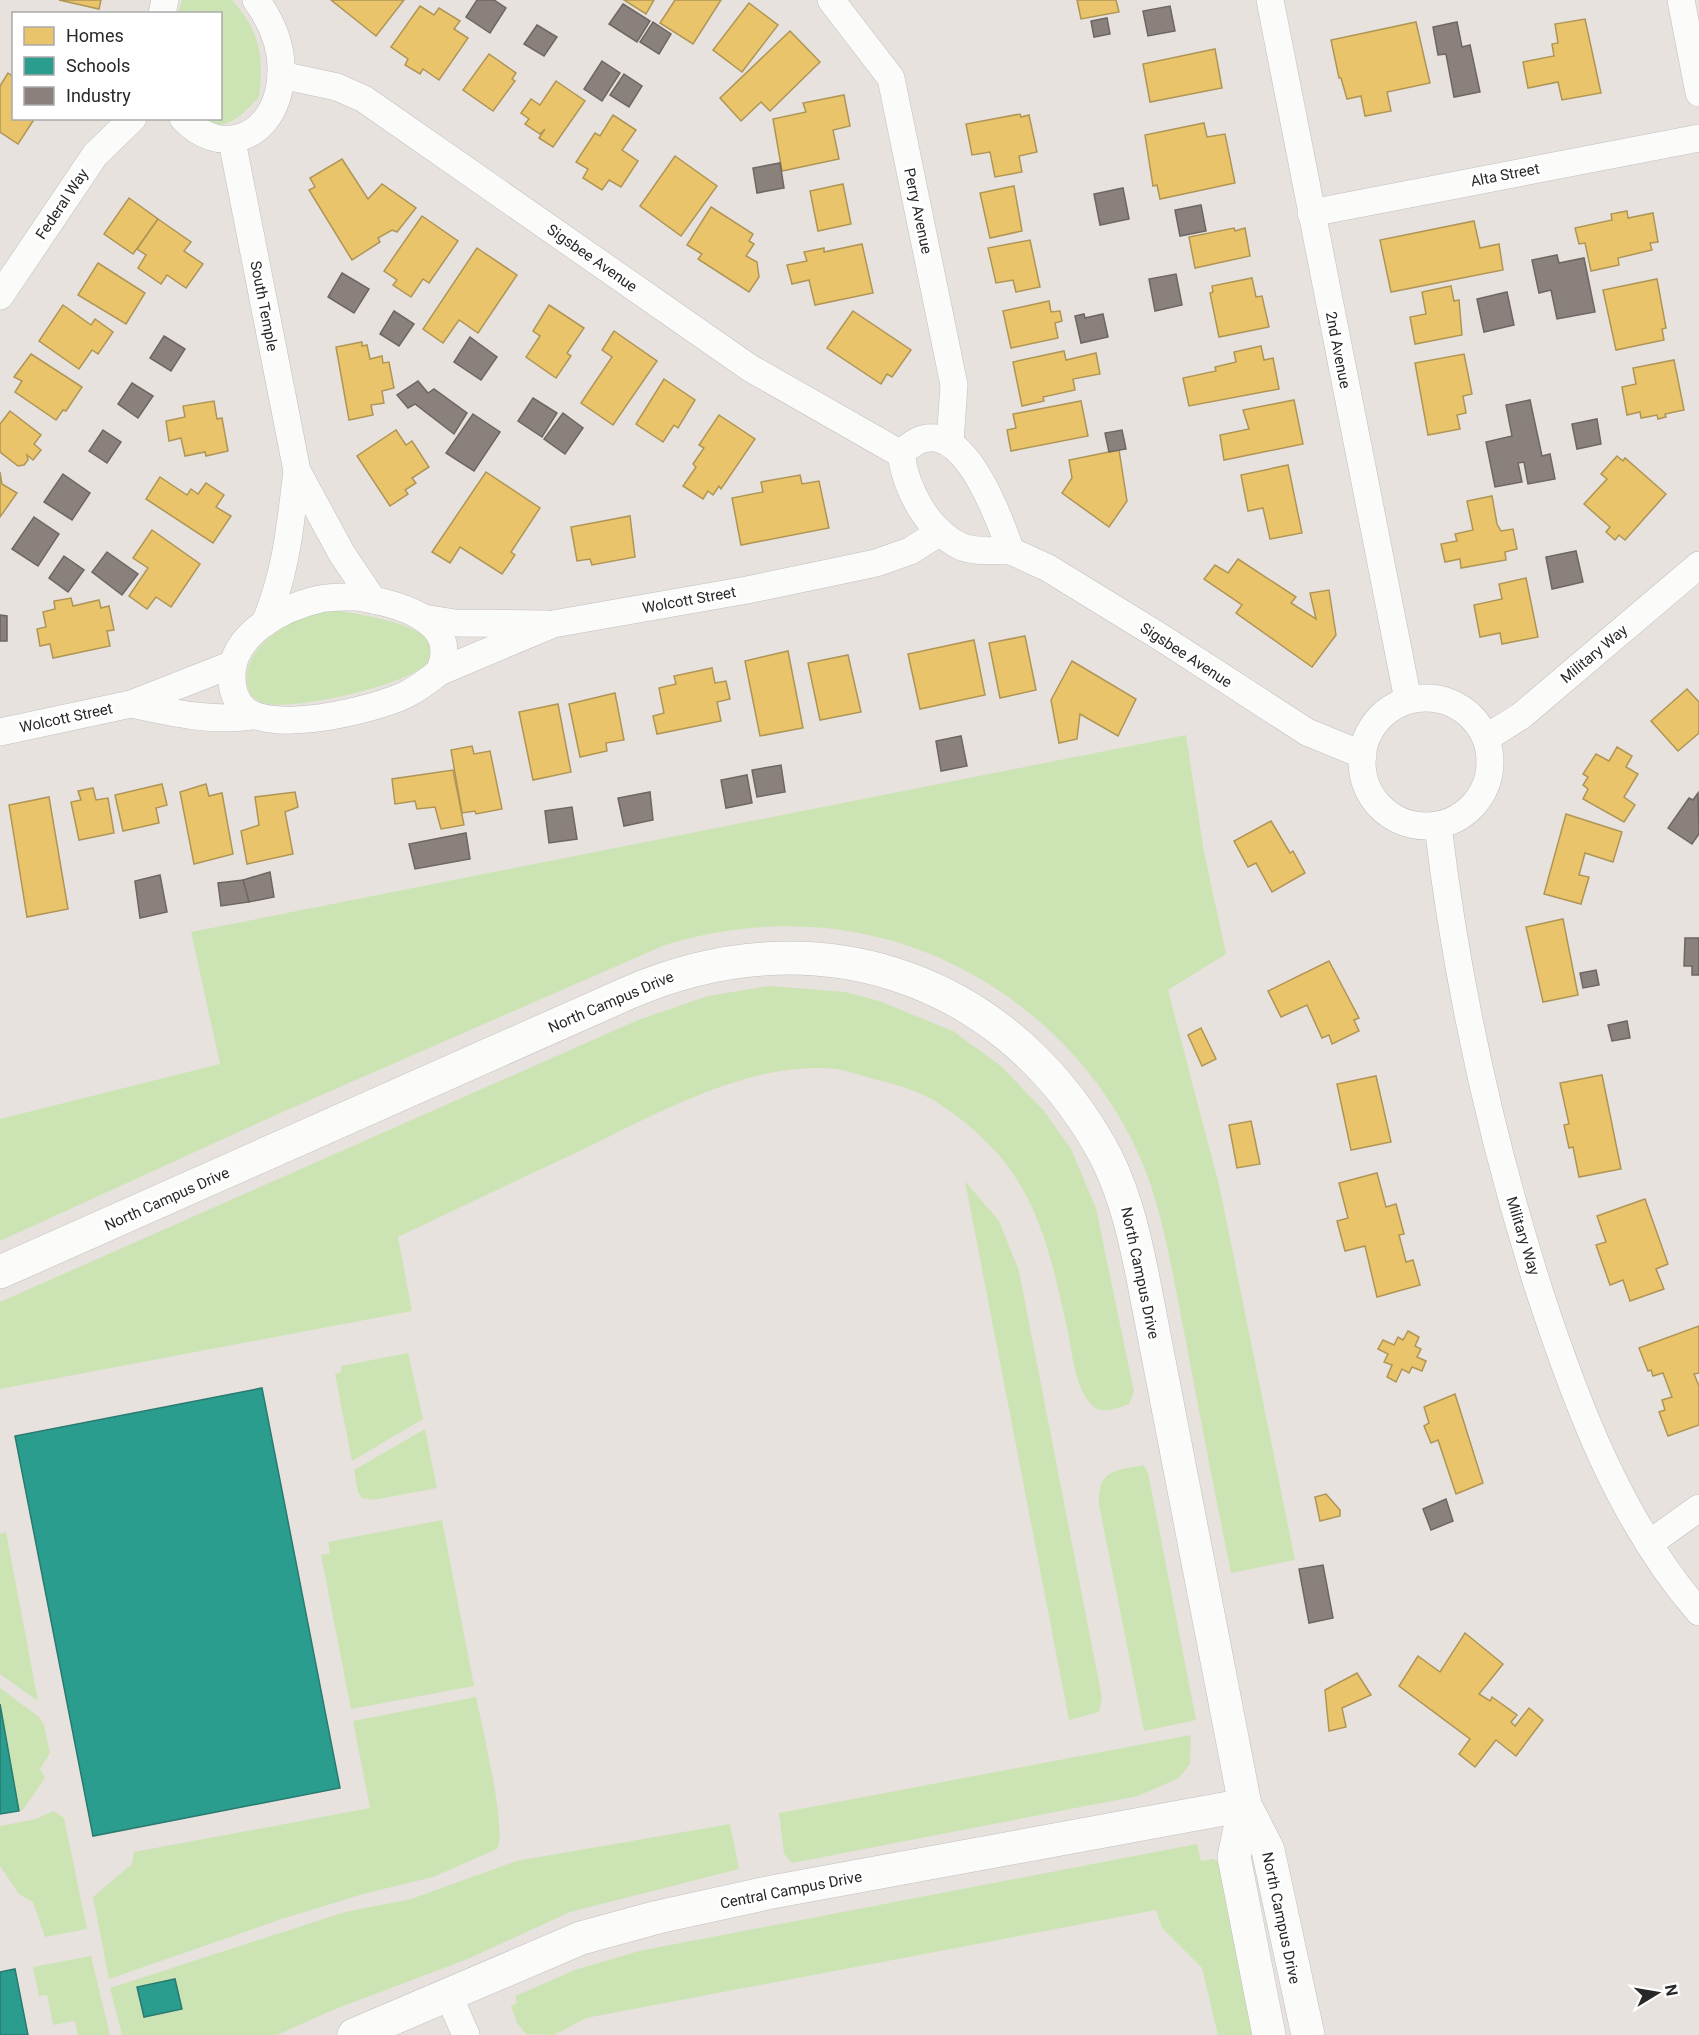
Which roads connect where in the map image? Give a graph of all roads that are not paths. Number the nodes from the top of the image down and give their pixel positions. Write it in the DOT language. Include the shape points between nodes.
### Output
graph roads {
  1 [pos="255,0"];
  2 [pos="831,0"];
  3 [pos="1270,0"];
  4 [pos="1681,0"];
  5 [pos="281,75"];
  6 [pos="1699,93"];
  7 [pos="131,120"];
  8 [pos="185,120"];
  9 [pos="1699,138"];
  10 [pos="232,141"];
  11 [pos="1311,213"];
  12 [pos="0,296"];
  13 [pos="950,442"];
  14 [pos="901,454"];
  15 [pos="297,471"];
  16 [pos="940,532"];
  17 [pos="1011,551"];
  18 [pos="1699,565"];
  19 [pos="372,600"];
  20 [pos="423,618"];
  21 [pos="265,623"];
  22 [pos="553,624"];
  23 [pos="232,664"];
  24 [pos="439,672"];
  25 [pos="1408,700"];
  26 [pos="131,704"];
  27 [pos="254,716"];
  28 [pos="0,732"];
  29 [pos="1486,738"];
  30 [pos="1363,755"];
  31 [pos="1438,826"];
  32 [pos="0,1272"];
  33 [pos="1699,1508"];
  34 [pos="1650,1543"];
  35 [pos="1699,1612"];
  36 [pos="1245,1805"];
  37 [pos="448,1994"];
  38 [pos="354,2035"];
  39 [pos="466,2035"];
  40 [pos="1269,2035"];
  41 [pos="1308,2035"];
  1 -- 5 [label="street" via="276,33"];
  2 -- 13 [label="street, Perry Avenue" via="891,78 954,385"];
  3 -- 11 [label="street, 2nd Avenue"];
  4 -- 6 [label="street"];
  5 -- 10 [label="street" via="275,104 268,115 246,136"];
  5 -- 14 [label="street, Sigsbee Avenue" via="318,82 364,99 750,368"];
  7 -- 12 [label="street, Federal Way" via="95,155"];
  8 -- 10 [label="street" via="216,140"];
  9 -- 11 [label="street, Alta Street"];
  10 -- 15 [label="street, South Temple"];
  11 -- 25 [label="street, 2nd Avenue"];
  13 -- 14 [label="street" via="920,441"];
  13 -- 17 [label="street" via="972,467 998,515"];
  14 -- 16 [label="street, Sigsbee Avenue" via="913,493"];
  15 -- 19 [label="street, South Temple"];
  15 -- 21 [label="street, South Temple" via="290,542"];
  16 -- 17 [label="street, Sigsbee Avenue" via="961,546"];
  16 -- 22 [label="street, Wolcott Street" via="910,551 876,563"];
  17 -- 30 [label="street, Sigsbee Avenue" via="1048,568 1298,727"];
  18 -- 29 [label="street, Military Way" via="1521,716"];
  19 -- 20 [label="street"];
  19 -- 21 [label="street" via="322,598"];
  20 -- 22 [label="street" via="454,623"];
  20 -- 24 [label="street" via="443,640 445,651"];
  21 -- 23 [label="street" via="242,645"];
  22 -- 24 [label="street, Wolcott Street"];
  23 -- 26 [label="street, Wolcott Street"];
  23 -- 27 [label="street" via="235,698"];
  24 -- 27 [label="street, Wolcott Street" via="404,696 356,711 302,719"];
  25 -- 29 [label="street" via="1439,699 1459,706 1475,720"];
  25 -- 30 [label="street" via="1377,721 1367,737"];
  26 -- 27 [label="street, Wolcott Street" via="228,720"];
  26 -- 28 [label="street, Wolcott Street"];
  29 -- 31 [label="street" via="1491,761 1488,783 1476,804 1459,819"];
  30 -- 31 [label="street" via="1363,775 1370,794 1383,810 1418,827"];
  31 -- 34 [label="street, Military Way" via="1448,906 1481,1079 1510,1196 1552,1330 1578,1397 1612,1479"];
  32 -- 36 [label="main road, North Campus Drive" via="657,980 715,963 774,957 837,960 872,967 951,997 1023,1047 1052,1077 1100,1146 1119,1187 1142,1273"];
  33 -- 34 [label="street"];
  34 -- 35 [label="street, Military Way"];
  36 -- 37 [label="main road, Central Campus Drive" via="658,1917 581,1938"];
  36 -- 40 [label="main road, North Campus Drive" via="1234,1857"];
  36 -- 41 [label="main road, North Campus Drive" via="1268,1850"];
  37 -- 38 [label="main road, Central Campus Drive"];
  37 -- 39 [label="street"];
}
